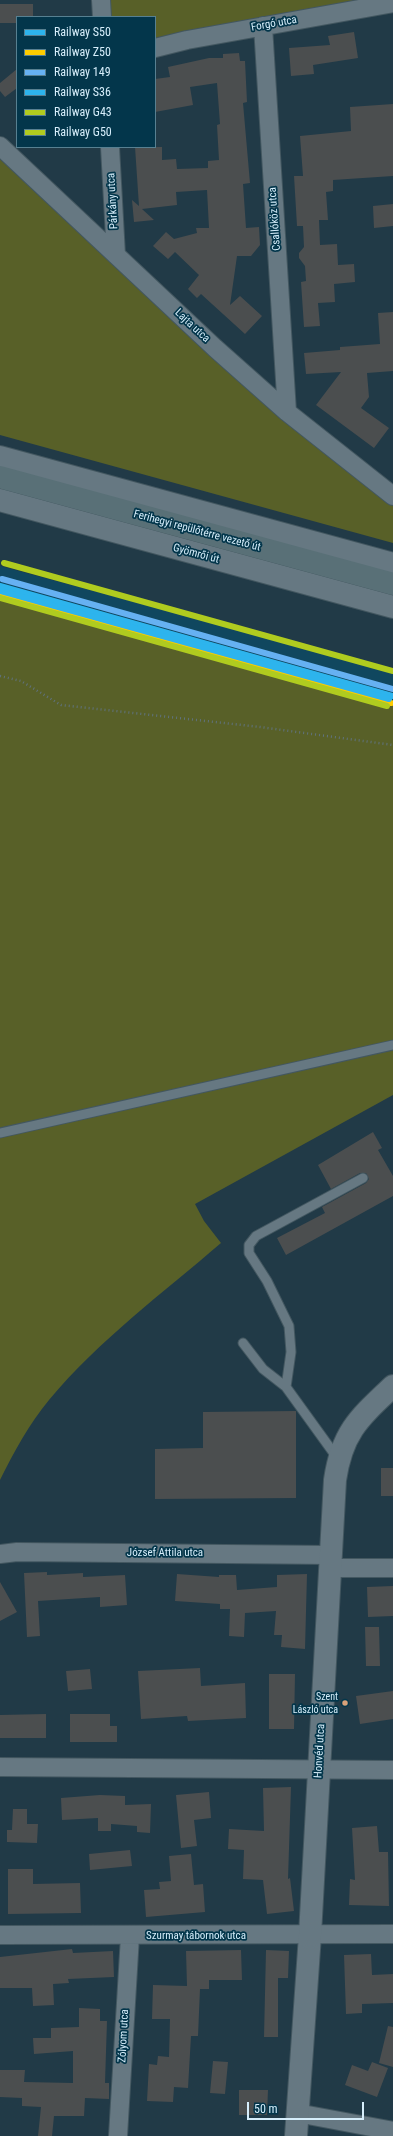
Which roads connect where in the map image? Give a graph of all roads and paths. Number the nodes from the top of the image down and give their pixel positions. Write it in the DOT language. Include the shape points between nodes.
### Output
graph roads {
  1 [pos="101,0"];
  2 [pos="393,3"];
  3 [pos="102,16"];
  4 [pos="263,26"];
  5 [pos="156,48"];
  6 [pos="0,146"];
  7 [pos="110,148"];
  8 [pos="116,254"];
  9 [pos="287,412"];
  10 [pos="0,457"];
  11 [pos="0,477"];
  12 [pos="393,496"];
  13 [pos="0,500"];
  14 [pos="393,564"];
  15 [pos="393,584"];
  16 [pos="393,607"];
  17 [pos="0,676"];
  18 [pos="393,745"];
  19 [pos="393,1045"];
  20 [pos="0,1133"];
  21 [pos="363,1178"];
  22 [pos="243,1343"];
  23 [pos="393,1386"];
  24 [pos="286,1387"];
  25 [pos="338,1460"];
  26 [pos="0,1554"];
  27 [pos="331,1561"];
  28 [pos="393,1568"];
  29 [pos="0,1767"];
  30 [pos="319,1770"];
  31 [pos="393,1770"];
  32 [pos="393,1934"];
  33 [pos="0,1935"];
  34 [pos="310,1935"];
  35 [pos="130,1936"];
  36 [pos="298,2113"];
  37 [pos="393,2131"];
  38 [pos="118,2136"];
  39 [pos="296,2136"];
  1 -- 3 [label="street"];
  2 -- 4 [label="street, Forgó utca"];
  4 -- 5 [label="street, Forgó utca"];
  4 -- 9 [label="street, Csallóköz utca"];
  6 -- 8 [label="street, Lajta utca"];
  7 -- 8 [label="street, Párkány utca"];
  8 -- 9 [label="street, Lajta utca"];
  9 -- 12 [label="street, Lajta utca"];
  10 -- 14 [label="street"];
  11 -- 15 [label="main road, Ferihegyi repülőtérre vezető út"];
  13 -- 16 [label="street, Gyömrői út"];
  17 -- 18 [label="path" via="21,681 61,705"];
  19 -- 20 [label="lane"];
  21 -- 24 [label="lane" via="256,1236 249,1245 249,1253 267,1280 289,1326 291,1352"];
  22 -- 24 [label="lane" via="263,1369"];
  23 -- 25 [label="street, Honvéd utca" via="362,1415 348,1433"];
  24 -- 25 [label="lane"];
  25 -- 27 [label="street, Honvéd utca"];
  26 -- 27 [label="street, József Attila utca" via="17,1552"];
  27 -- 28 [label="street, József Attila utca"];
  27 -- 30 [label="street, Honvéd utca"];
  29 -- 30 [label="street"];
  30 -- 31 [label="street"];
  30 -- 34 [label="street, Honvéd utca"];
  32 -- 34 [label="street, Szurmay tábornok utca"];
  33 -- 35 [label="street, Szurmay tábornok utca"];
  34 -- 35 [label="street, Szurmay tábornok utca"];
  34 -- 36 [label="street, Honvéd utca"];
  35 -- 38 [label="street, Zólyom utca"];
  36 -- 37 [label="street"];
  36 -- 39 [label="street, Honvéd utca"];
}
